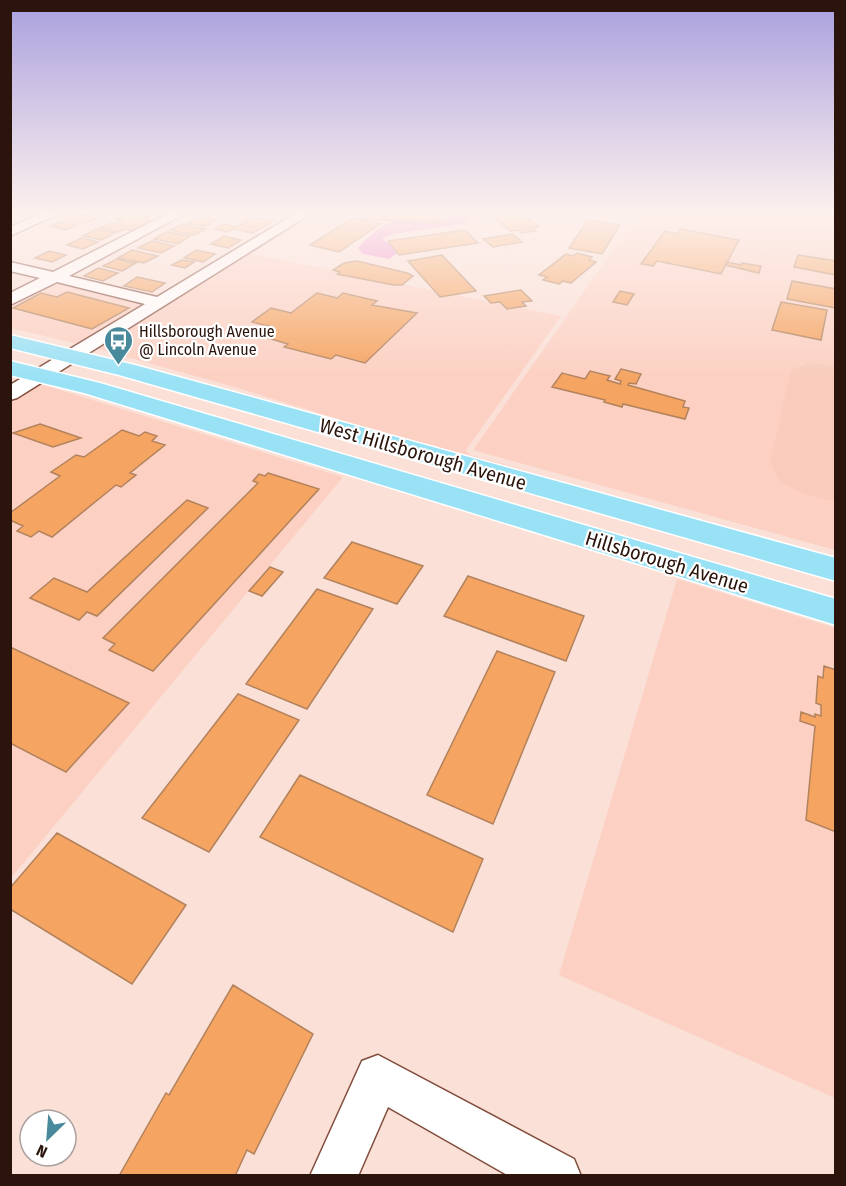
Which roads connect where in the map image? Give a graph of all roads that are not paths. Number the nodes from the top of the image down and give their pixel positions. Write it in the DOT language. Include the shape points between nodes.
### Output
graph roads {
  1 [pos="19,268"];
  2 [pos="71,268"];
  3 [pos="216,268"];
  4 [pos="54,277"];
  5 [pos="10,300"];
  6 [pos="159,303"];
  7 [pos="10,341"];
  8 [pos="74,356"];
  9 [pos="10,368"];
  10 [pos="41,375"];
  11 [pos="10,394"];
  12 [pos="194,420"];
  13 [pos="444,460"];
  14 [pos="499,511"];
  15 [pos="836,570"];
  16 [pos="836,612"];
  17 [pos="333,1176"];
  18 [pos="557,1176"];
  1 -- 4 [label="street"];
  2 -- 4 [label="street"];
  3 -- 6 [label="street"];
  4 -- 5 [label="street"];
  4 -- 6 [label="street"];
  6 -- 8 [label="street"];
  7 -- 8 [label="main road, West Hillsborough Avenue"];
  8 -- 10 [label="street"];
  8 -- 13 [label="main road, West Hillsborough Avenue"];
  9 -- 10 [label="main road, West Hillsborough Avenue"];
  10 -- 11 [label="street"];
  10 -- 12 [label="main road, West Hillsborough Avenue"];
  12 -- 13 [label="main road" via="254,423 387,460"];
  12 -- 14 [label="main road, West Hillsborough Avenue"];
  13 -- 15 [label="main road, West Hillsborough Avenue"];
  14 -- 16 [label="main road, Hillsborough Avenue"];
  17 -- 18 [label="street" via="378,1077"];
}
